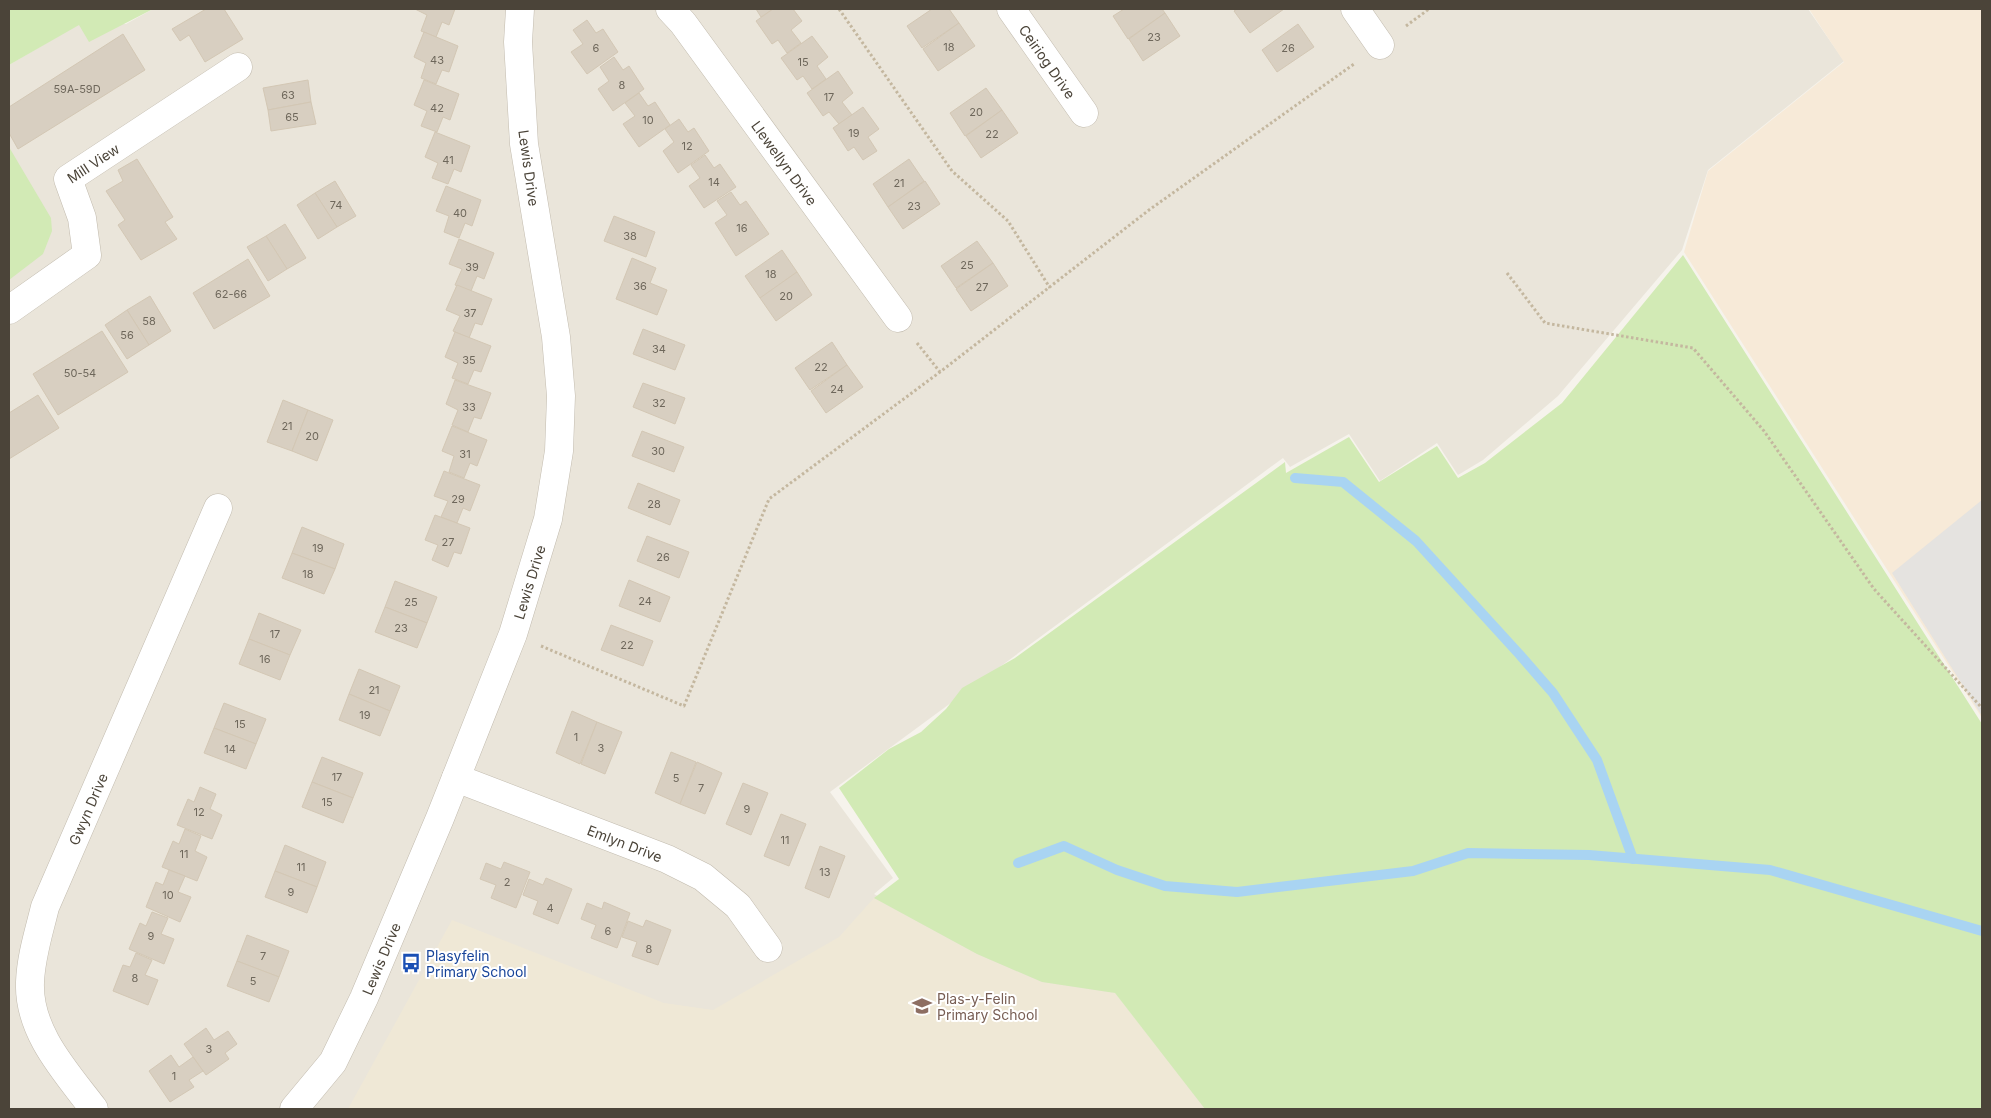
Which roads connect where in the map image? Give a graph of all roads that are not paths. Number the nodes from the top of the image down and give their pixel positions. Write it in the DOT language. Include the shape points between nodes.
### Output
graph roads {
  1 [pos="520,9"];
  2 [pos="670,9"];
  3 [pos="1011,9"];
  4 [pos="1355,9"];
  5 [pos="1380,45"];
  6 [pos="238,67"];
  7 [pos="1084,114"];
  8 [pos="9,310"];
  9 [pos="898,318"];
  10 [pos="218,508"];
  11 [pos="456,778"];
  12 [pos="768,948"];
  13 [pos="305,1105"];
  14 [pos="94,1109"];
  1 -- 11 [label="street, Lewis Drive" via="518,42 524,144 556,337 561,396 559,452 548,519 513,634"];
  2 -- 9 [label="street, Llewellyn Drive"];
  3 -- 7 [label="street, Ceiriog Drive"];
  4 -- 5 [label="street"];
  6 -- 8 [label="street, Mill View" via="68,179 82,218 87,255"];
  10 -- 14 [label="street, Gwyn Drive" via="45,907 33,952 30,984 35,1016 49,1050"];
  11 -- 12 [label="street, Emlyn Drive" via="667,859 704,877 738,906"];
  11 -- 13 [label="street, Lewis Drive" via="364,998 333,1062"];
}
